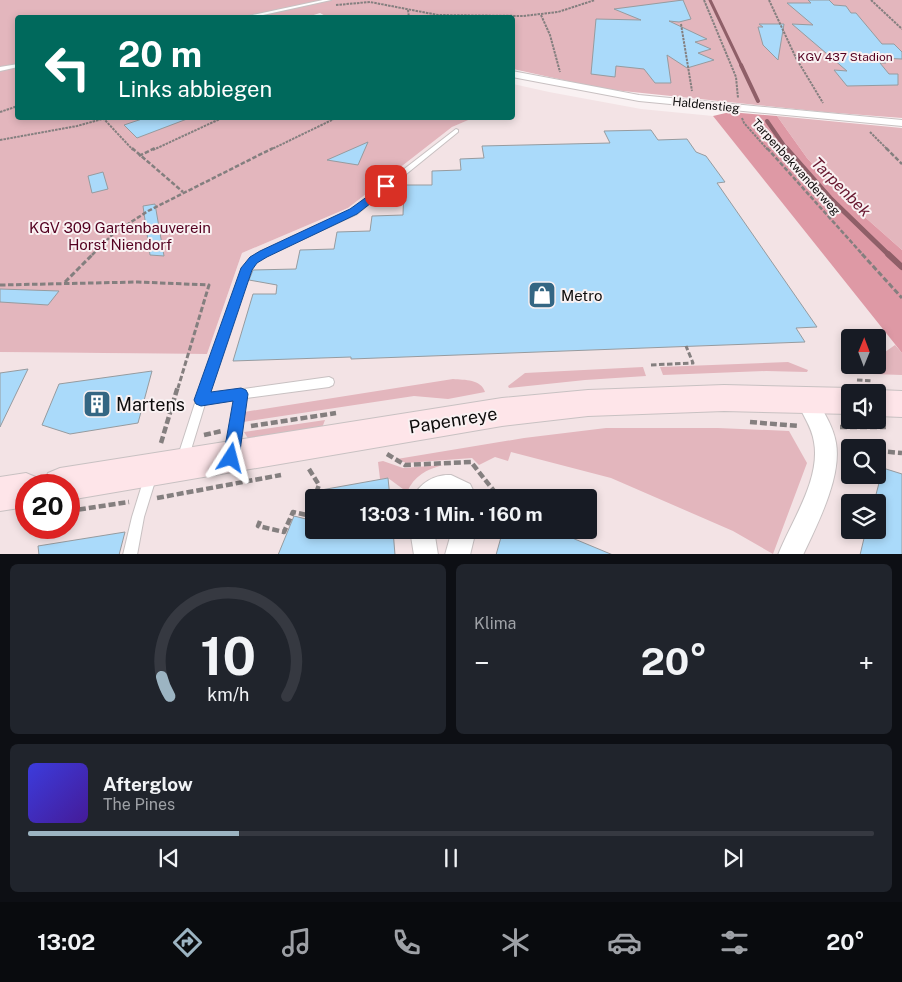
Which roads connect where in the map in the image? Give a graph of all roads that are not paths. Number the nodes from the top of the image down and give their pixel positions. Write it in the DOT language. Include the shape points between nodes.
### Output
graph roads {
  1 [pos="329,0"];
  2 [pos="255,15"];
  3 [pos="15,66"];
  4 [pos="0,69"];
  5 [pos="515,75"];
  6 [pos="832,117"];
  7 [pos="902,123"];
  8 [pos="456,131"];
  9 [pos="329,382"];
  10 [pos="241,394"];
  11 [pos="201,400"];
  12 [pos="806,400"];
  13 [pos="841,411"];
  14 [pos="231,458"];
  15 [pos="167,468"];
  16 [pos="80,482"];
  17 [pos="431,489"];
  18 [pos="457,489"];
  19 [pos="15,492"];
  20 [pos="0,494"];
  21 [pos="424,539"];
  22 [pos="461,539"];
  23 [pos="130,554"];
  24 [pos="426,554"];
  25 [pos="457,554"];
  26 [pos="790,554"];
  1 -- 2 [label="lane"];
  3 -- 4 [label="lane"];
  5 -- 6 [label="street, Haldenstieg" via="639,98"];
  6 -- 7 [label="street, Haldenstieg"];
  8 -- 11 [label="lane" via="354,212 254,260 247,268"];
  9 -- 10 [label="lane"];
  10 -- 11 [label="lane"];
  10 -- 14 [label="lane"];
  11 -- 15 [label="lane"];
  12 -- 13 [label="main road, Papenreye"];
  12 -- 14 [label="main road, Papenreye" via="663,399 588,403 474,417"];
  12 -- 26 [label="street" via="824,438 825,468"];
  14 -- 15 [label="main road, Papenreye"];
  15 -- 16 [label="main road, Papenreye"];
  15 -- 23 [label="lane" via="143,500"];
  17 -- 18 [label="street" via="445,485"];
  19 -- 20 [label="main road"];
  21 -- 24 [label="street"];
  22 -- 25 [label="street"];
}
